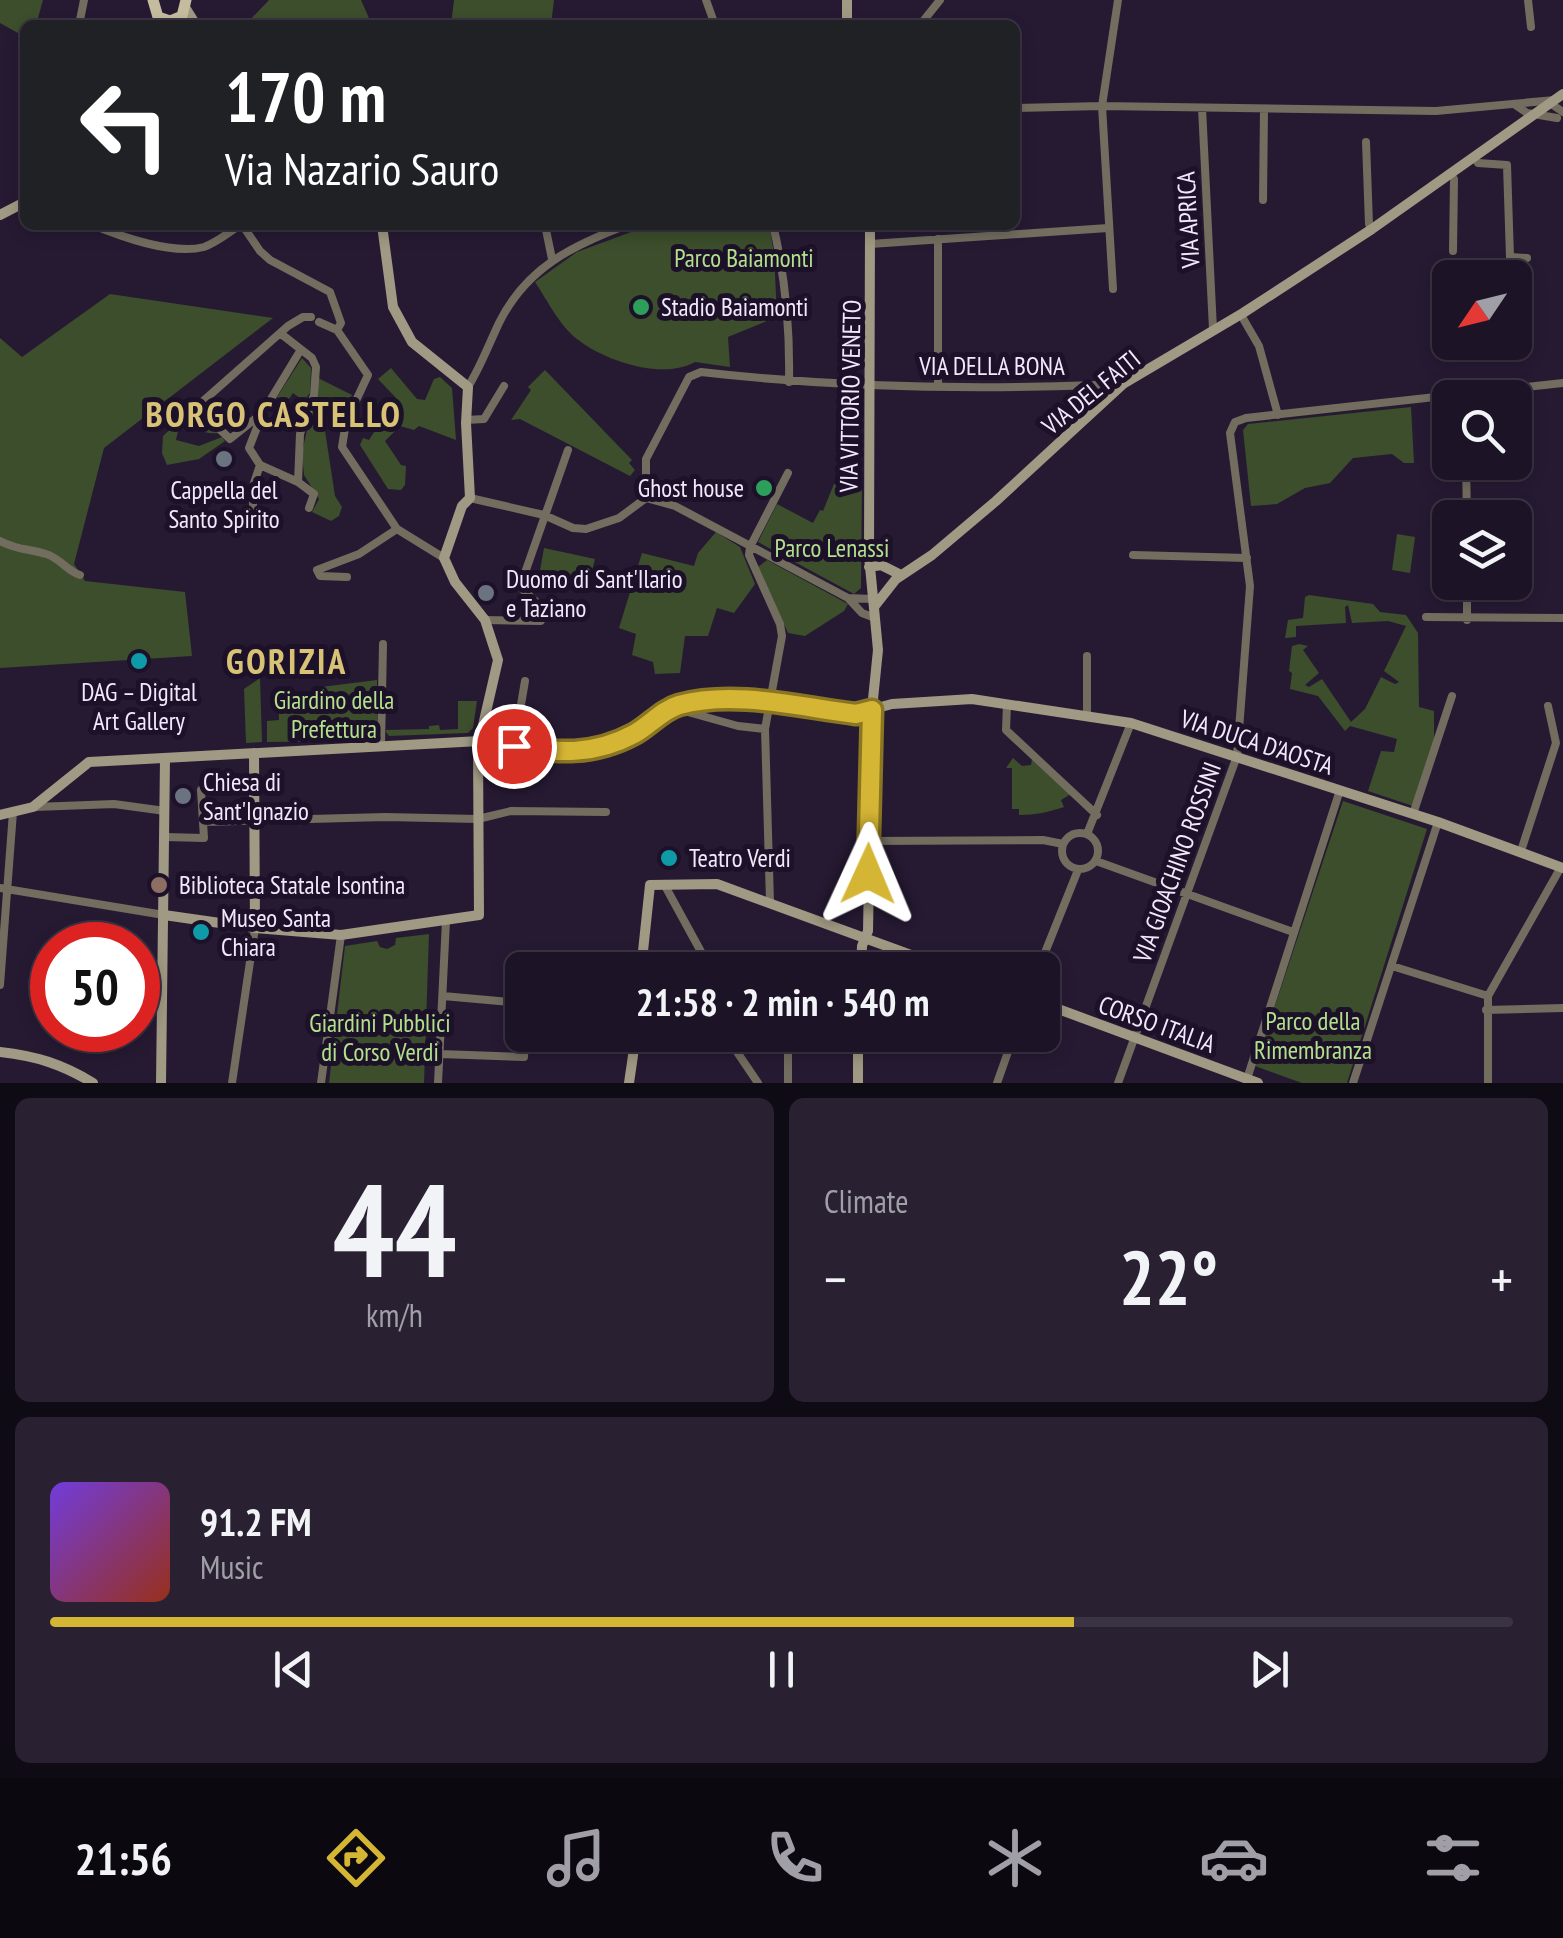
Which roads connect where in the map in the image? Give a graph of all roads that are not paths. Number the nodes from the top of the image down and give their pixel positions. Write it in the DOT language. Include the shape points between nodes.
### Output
graph roads {
  1 [pos="940,0"];
  2 [pos="1118,0"];
  3 [pos="1528,0"];
  4 [pos="924,20"];
  5 [pos="1531,27"];
  6 [pos="1556,99"];
  7 [pos="1528,102"];
  8 [pos="1514,104"];
  9 [pos="1102,106"];
  10 [pos="1020,108"];
  11 [pos="1202,108"];
  12 [pos="1264,109"];
  13 [pos="1533,116"];
  14 [pos="1561,116"];
  15 [pos="1366,142"];
  16 [pos="1474,157"];
  17 [pos="1450,174"];
  18 [pos="1263,200"];
  19 [pos="1108,228"];
  20 [pos="1372,228"];
  21 [pos="104,230"];
  22 [pos="232,230"];
  23 [pos="246,230"];
  24 [pos="383,230"];
  25 [pos="545,230"];
  26 [pos="614,230"];
  27 [pos="774,230"];
  28 [pos="870,230"];
  29 [pos="938,239"];
  30 [pos="870,244"];
  31 [pos="1453,251"];
  32 [pos="1510,257"];
  33 [pos="1527,258"];
  34 [pos="552,259"];
  35 [pos="1510,260"];
  36 [pos="1113,289"];
  37 [pos="1241,314"];
  38 [pos="1214,329"];
  39 [pos="337,330"];
  40 [pos="280,333"];
  41 [pos="300,351"];
  42 [pos="789,382"];
  43 [pos="1563,383"];
  44 [pos="870,384"];
  45 [pos="504,386"];
  46 [pos="468,387"];
  47 [pos="938,387"];
  48 [pos="1532,387"];
  49 [pos="1110,396"];
  50 [pos="1432,399"];
  51 [pos="263,412"];
  52 [pos="1278,415"];
  53 [pos="466,420"];
  54 [pos="568,450"];
  55 [pos="260,465"];
  56 [pos="788,473"];
  57 [pos="298,482"];
  58 [pos="470,498"];
  59 [pos="646,498"];
  60 [pos="309,508"];
  61 [pos="253,511"];
  62 [pos="544,515"];
  63 [pos="397,528"];
  64 [pos="0,541"];
  65 [pos="750,547"];
  66 [pos="1133,555"];
  67 [pos="444,558"];
  68 [pos="1247,558"];
  69 [pos="869,566"];
  70 [pos="80,575"];
  71 [pos="347,577"];
  72 [pos="898,577"];
  73 [pos="848,598"];
  74 [pos="1467,600"];
  75 [pos="873,603"];
  76 [pos="1426,617"];
  77 [pos="1563,618"];
  78 [pos="485,620"];
  79 [pos="1467,620"];
  80 [pos="382,644"];
  81 [pos="1087,656"];
  82 [pos="525,682"];
  83 [pos="1452,696"];
  84 [pos="770,703"];
  85 [pos="1007,704"];
  86 [pos="1548,706"];
  87 [pos="673,708"];
  88 [pos="872,710"];
  89 [pos="1087,716"];
  90 [pos="1131,723"];
  91 [pos="765,729"];
  92 [pos="480,741"];
  93 [pos="381,746"];
  94 [pos="514,746"];
  95 [pos="254,753"];
  96 [pos="1237,756"];
  97 [pos="166,759"];
  98 [pos="201,790"];
  99 [pos="1340,790"];
  100 [pos="33,807"];
  101 [pos="13,812"];
  102 [pos="165,812"];
  103 [pos="606,812"];
  104 [pos="1414,814"];
  105 [pos="0,815"];
  106 [pos="1097,816"];
  107 [pos="478,819"];
  108 [pos="254,821"];
  109 [pos="203,822"];
  110 [pos="1438,822"];
  111 [pos="1087,834"];
  112 [pos="165,837"];
  113 [pos="868,840"];
  114 [pos="1062,844"];
  115 [pos="1520,850"];
  116 [pos="1096,861"];
  117 [pos="1562,866"];
  118 [pos="1078,870"];
  119 [pos="664,884"];
  120 [pos="3,888"];
  121 [pos="1188,892"];
  122 [pos="770,902"];
  123 [pos="164,915"];
  124 [pos="446,921"];
  125 [pos="255,928"];
  126 [pos="1293,932"];
  127 [pos="341,934"];
  128 [pos="865,939"];
  129 [pos="643,952"];
  130 [pos="701,952"];
  131 [pos="863,952"];
  132 [pos="901,952"];
  133 [pos="1045,952"];
  134 [pos="1392,966"];
  135 [pos="0,985"];
  136 [pos="443,996"];
  137 [pos="1488,996"];
  138 [pos="505,1001"];
  139 [pos="1563,1008"];
  140 [pos="1060,1010"];
  141 [pos="1486,1010"];
  142 [pos="1135,1038"];
  143 [pos="0,1052"];
  144 [pos="524,1052"];
  145 [pos="633,1052"];
  146 [pos="737,1052"];
  147 [pos="788,1052"];
  148 [pos="858,1052"];
  149 [pos="1008,1052"];
  150 [pos="440,1054"];
  151 [pos="1253,1081"];
  152 [pos="93,1083"];
  153 [pos="160,1083"];
  154 [pos="232,1083"];
  155 [pos="321,1083"];
  156 [pos="438,1083"];
  157 [pos="628,1083"];
  158 [pos="758,1083"];
  159 [pos="788,1083"];
  160 [pos="858,1083"];
  161 [pos="997,1083"];
  162 [pos="1118,1083"];
  163 [pos="1353,1083"];
  164 [pos="1488,1083"];
  1 -- 4 [label="street"];
  2 -- 9 [label="street"];
  3 -- 5 [label="street"];
  6 -- 7 [label="street"];
  6 -- 13 [label="main road, VIA DEL FAITI"];
  6 -- 14 [label="street"];
  7 -- 8 [label="street"];
  7 -- 13 [label="street"];
  8 -- 12 [label="street" via="1436,111"];
  8 -- 13 [label="street"];
  9 -- 10 [label="street"];
  9 -- 11 [label="street"];
  9 -- 19 [label="street"];
  11 -- 12 [label="street"];
  11 -- 38 [label="street, VIA APRICA"];
  12 -- 18 [label="street"];
  13 -- 14 [label="street"];
  13 -- 16 [label="main road, VIA DEL FAITI"];
  15 -- 20 [label="street"];
  16 -- 17 [label="main road, VIA DEL FAITI"];
  16 -- 32 [label="street" via="1507,165"];
  17 -- 20 [label="main road, VIA DEL FAITI"];
  17 -- 31 [label="street"];
  19 -- 29 [label="street"];
  19 -- 36 [label="street"];
  20 -- 37 [label="main road, VIA DEL FAITI"];
  21 -- 22 [label="street" via="193,248"];
  23 -- 39 [label="street" via="270,260 330,292 341,323"];
  24 -- 46 [label="main road" via="392,307 412,342"];
  25 -- 34 [label="street"];
  26 -- 34 [label="street"];
  27 -- 42 [label="street"];
  28 -- 30 [label="main road, VIA VITTORIO VENETO"];
  29 -- 30 [label="street"];
  29 -- 47 [label="street"];
  30 -- 44 [label="main road, VIA VITTORIO VENETO"];
  32 -- 33 [label="street"];
  32 -- 35 [label="street"];
  34 -- 46 [label="street" via="529,278 501,319"];
  37 -- 38 [label="main road, VIA DEL FAITI"];
  37 -- 52 [label="street" via="1260,346"];
  38 -- 49 [label="main road, VIA DEL FAITI"];
  39 -- 40 [label="street" via="295,320"];
  39 -- 63 [label="street" via="368,375 342,447"];
  40 -- 41 [label="street"];
  40 -- 51 [label="street" via="202,402 230,439"];
  41 -- 51 [label="street"];
  41 -- 57 [label="street" via="316,371 300,434"];
  42 -- 44 [label="street, VIA DELLA BONA"];
  42 -- 59 [label="street, VIA DELLA BONA" via="689,376 646,458"];
  43 -- 48 [label="street"];
  44 -- 47 [label="street, VIA DELLA BONA"];
  44 -- 69 [label="main road, VIA VITTORIO VENETO"];
  45 -- 53 [label="street" via="484,418"];
  46 -- 53 [label="main road"];
  47 -- 49 [label="street, VIA DELLA BONA" via="1096,384"];
  49 -- 72 [label="main road, VIA DEL FAITI" via="996,501"];
  50 -- 52 [label="street"];
  51 -- 55 [label="street" via="250,439"];
  52 -- 68 [label="street, VIA GIOACHINO ROSSINI" via="1235,422 1230,433"];
  53 -- 58 [label="main road"];
  54 -- 62 [label="street"];
  55 -- 57 [label="street"];
  55 -- 61 [label="street"];
  56 -- 65 [label="street"];
  57 -- 60 [label="street" via="314,494"];
  58 -- 62 [label="street"];
  58 -- 67 [label="main road"];
  59 -- 62 [label="street" via="619,518 586,529"];
  59 -- 65 [label="street" via="675,506"];
  62 -- 78 [label="street" via="520,586 545,610 541,621"];
  63 -- 67 [label="street"];
  63 -- 71 [label="street" via="359,554 317,570 320,576"];
  64 -- 70 [label="street" via="47,554"];
  65 -- 73 [label="street"];
  65 -- 84 [label="street" via="782,636"];
  66 -- 68 [label="street"];
  67 -- 78 [label="main road"];
  68 -- 96 [label="street, VIA GIOACHINO ROSSINI" via="1250,604"];
  69 -- 72 [label="main road"];
  69 -- 75 [label="main road, VIA VITTORIO VENETO"];
  72 -- 75 [label="main road"];
  72 -- 75 [label="main road"];
  73 -- 75 [label="street"];
  73 -- 75 [label="street" via="862,613"];
  74 -- 79 [label="street"];
  75 -- 88 [label="main road, VIA VITTORIO VENETO" via="878,650"];
  76 -- 79 [label="street"];
  77 -- 79 [label="street"];
  78 -- 92 [label="main road" via="498,660"];
  80 -- 93 [label="street"];
  81 -- 89 [label="street"];
  82 -- 94 [label="street"];
  83 -- 104 [label="street"];
  84 -- 87 [label="main road, VIA DUCA D'AOSTA" via="718,699"];
  84 -- 88 [label="main road, VIA DUCA D'AOSTA" via="856,714"];
  84 -- 91 [label="street"];
  85 -- 88 [label="main road, VIA DUCA D'AOSTA" via="972,699"];
  85 -- 89 [label="main road, VIA DUCA D'AOSTA"];
  85 -- 106 [label="street" via="1006,730"];
  86 -- 115 [label="street" via="1556,743"];
  87 -- 91 [label="street"];
  87 -- 94 [label="main road" via="598,749 558,753"];
  88 -- 113 [label="main road, VIA VITTORIO VENETO"];
  89 -- 90 [label="main road, VIA DUCA D'AOSTA"];
  90 -- 96 [label="main road, VIA DUCA D'AOSTA"];
  90 -- 106 [label="street"];
  91 -- 122 [label="street"];
  92 -- 93 [label="main road"];
  92 -- 94 [label="main road"];
  92 -- 107 [label="main road"];
  93 -- 95 [label="main road"];
  95 -- 97 [label="main road"];
  95 -- 108 [label="main road"];
  96 -- 99 [label="main road, VIA DUCA D'AOSTA"];
  96 -- 121 [label="street, VIA GIOACHINO ROSSINI"];
  97 -- 100 [label="main road" via="89,762"];
  97 -- 102 [label="main road"];
  98 -- 109 [label="street"];
  99 -- 104 [label="main road, VIA DUCA D'AOSTA"];
  99 -- 126 [label="street"];
  100 -- 101 [label="main road"];
  100 -- 102 [label="street" via="114,804"];
  101 -- 105 [label="main road"];
  101 -- 120 [label="street"];
  102 -- 112 [label="main road"];
  103 -- 107 [label="street" via="511,811"];
  104 -- 110 [label="main road, VIA DUCA D'AOSTA"];
  106 -- 111 [label="street"];
  107 -- 108 [label="street"];
  107 -- 124 [label="main road" via="479,915"];
  108 -- 109 [label="street"];
  108 -- 125 [label="main road"];
  109 -- 112 [label="street" via="204,838"];
  110 -- 115 [label="main road, VIA DUCA D'AOSTA"];
  110 -- 134 [label="street"];
  111 -- 114 [label="street"];
  111 -- 116 [label="street" via="1096,842"];
  112 -- 123 [label="main road"];
  113 -- 114 [label="street"];
  113 -- 128 [label="main road, VIA VITTORIO VENETO"];
  114 -- 118 [label="street" via="1064,860"];
  115 -- 117 [label="main road, VIA DUCA D'AOSTA"];
  116 -- 118 [label="street"];
  116 -- 121 [label="street"];
  117 -- 137 [label="street"];
  118 -- 133 [label="street"];
  119 -- 122 [label="main road" via="716,884"];
  119 -- 129 [label="main road" via="650,886"];
  119 -- 130 [label="street"];
  120 -- 123 [label="street"];
  120 -- 135 [label="street"];
  121 -- 126 [label="street"];
  121 -- 142 [label="street, VIA GIOACHINO ROSSINI"];
  122 -- 128 [label="main road"];
  123 -- 125 [label="main road"];
  123 -- 153 [label="main road"];
  124 -- 127 [label="main road"];
  124 -- 136 [label="street"];
  125 -- 127 [label="main road"];
  125 -- 154 [label="street"];
  126 -- 151 [label="street"];
  127 -- 155 [label="street"];
  128 -- 131 [label="main road, VIA VITTORIO VENETO"];
  128 -- 132 [label="main road"];
  134 -- 137 [label="street"];
  134 -- 163 [label="street"];
  136 -- 138 [label="street"];
  136 -- 150 [label="street"];
  137 -- 141 [label="street"];
  139 -- 141 [label="street"];
  140 -- 142 [label="main road, CORSO ITALIA"];
  141 -- 164 [label="street"];
  142 -- 151 [label="main road, CORSO ITALIA"];
  142 -- 162 [label="street, VIA GIOACHINO ROSSINI"];
  143 -- 152 [label="main road" via="66,1066"];
  144 -- 150 [label="street"];
  145 -- 157 [label="main road"];
  146 -- 158 [label="street"];
  147 -- 159 [label="street"];
  148 -- 160 [label="main road"];
  149 -- 161 [label="street"];
  150 -- 156 [label="street"];
}
